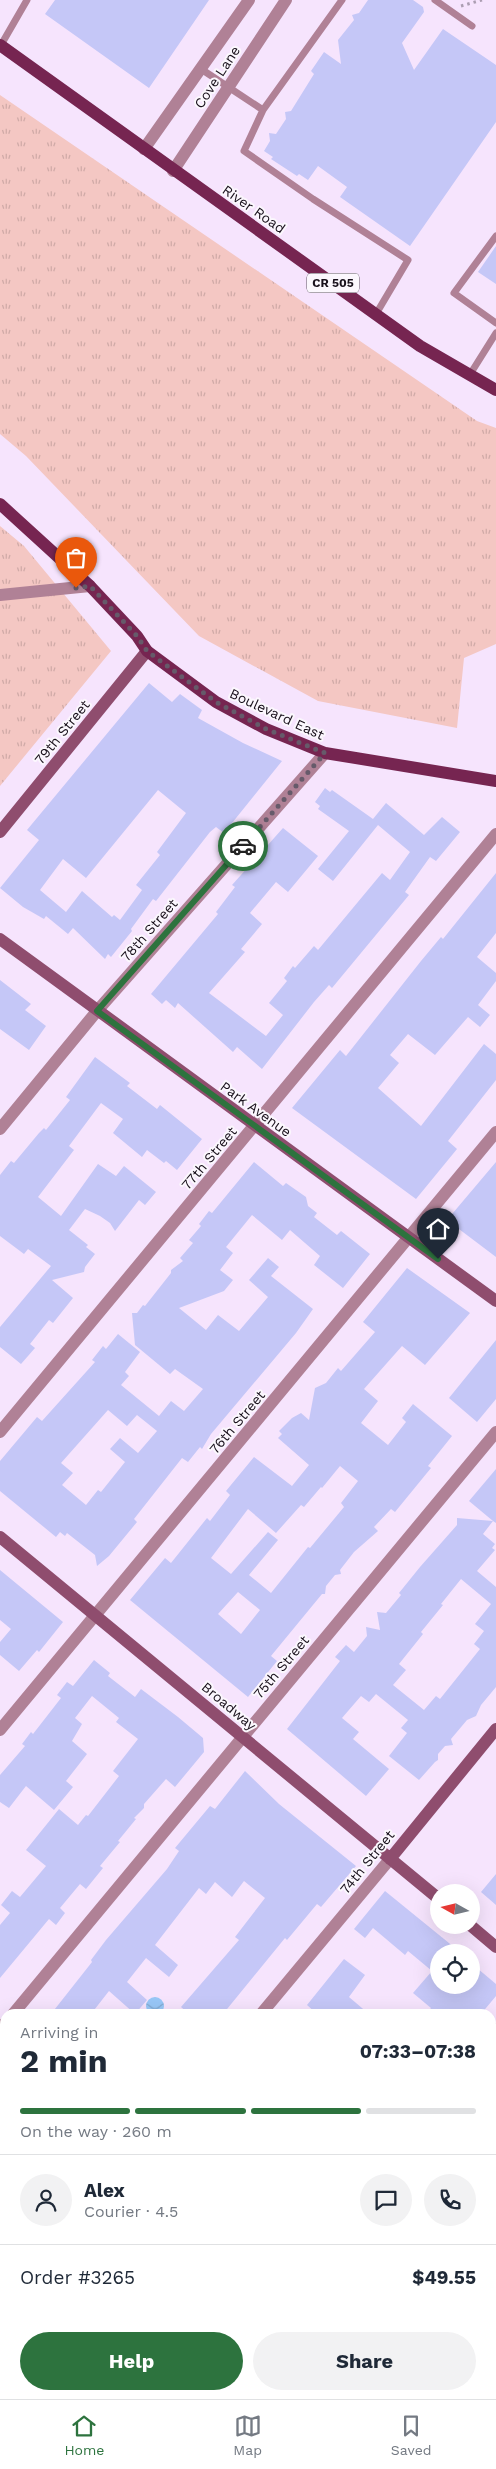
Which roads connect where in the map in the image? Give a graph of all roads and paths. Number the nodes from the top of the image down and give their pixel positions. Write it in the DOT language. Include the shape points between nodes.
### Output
graph roads {
  1 [pos="27,0"];
  2 [pos="249,0"];
  3 [pos="286,0"];
  4 [pos="342,0"];
  5 [pos="435,0"];
  6 [pos="472,26"];
  7 [pos="0,45"];
  8 [pos="200,69"];
  9 [pos="227,88"];
  10 [pos="263,110"];
  11 [pos="144,149"];
  12 [pos="173,171"];
  13 [pos="496,236"];
  14 [pos="376,314"];
  15 [pos="496,323"];
  16 [pos="496,333"];
  17 [pos="469,376"];
  18 [pos="496,390"];
  19 [pos="0,504"];
  20 [pos="90,586"];
  21 [pos="0,595"];
  22 [pos="147,651"];
  23 [pos="325,753"];
  24 [pos="496,781"];
  25 [pos="0,832"];
  26 [pos="495,837"];
  27 [pos="0,939"];
  28 [pos="97,1011"];
  29 [pos="255,1126"];
  30 [pos="0,1129"];
  31 [pos="496,1132"];
  32 [pos="409,1238"];
  33 [pos="496,1301"];
  34 [pos="0,1432"];
  35 [pos="496,1432"];
  36 [pos="0,1536"];
  37 [pos="96,1616"];
  38 [pos="496,1729"];
  39 [pos="0,1730"];
  40 [pos="243,1737"];
  41 [pos="390,1859"];
  42 [pos="430,1892"];
  43 [pos="480,1933"];
  44 [pos="496,1947"];
  45 [pos="17,2009"];
  46 [pos="265,2009"];
  1 -- 7 [label="lane"];
  2 -- 8 [label="street, Cove Lane"];
  3 -- 9 [label="street, Cove Lane"];
  4 -- 10 [label="lane"];
  5 -- 6 [label="lane"];
  7 -- 11 [label="main road, River Road / CR 505"];
  8 -- 9 [label="lane"];
  8 -- 11 [label="street, Cove Lane"];
  9 -- 10 [label="lane"];
  9 -- 12 [label="street, Cove Lane"];
  10 -- 14 [label="lane" via="244,151 408,260"];
  11 -- 12 [label="main road, River Road / CR 505"];
  12 -- 14 [label="main road, River Road / CR 505"];
  13 -- 15 [label="lane" via="454,293"];
  14 -- 17 [label="main road, River Road / CR 505"];
  16 -- 17 [label="lane"];
  17 -- 18 [label="main road, River Road / CR 505"];
  19 -- 20 [label="main road, Boulevard East"];
  20 -- 21 [label="street"];
  20 -- 22 [label="main road, Boulevard East"];
  22 -- 23 [label="main road, Boulevard East" via="216,702 266,729"];
  22 -- 25 [label="street, 79th Street"];
  23 -- 24 [label="main road, Boulevard East"];
  23 -- 28 [label="street, 78th Street"];
  26 -- 29 [label="street, 77th Street"];
  27 -- 28 [label="street, Park Avenue"];
  28 -- 29 [label="street, Park Avenue"];
  28 -- 30 [label="street, 78th Street"];
  29 -- 32 [label="street, Park Avenue"];
  29 -- 34 [label="street, 77th Street"];
  31 -- 32 [label="street, 76th Street"];
  32 -- 33 [label="street, Park Avenue"];
  32 -- 37 [label="street, 76th Street"];
  35 -- 40 [label="street, 75th Street"];
  36 -- 37 [label="street, Broadway"];
  37 -- 39 [label="street, 76th Street"];
  37 -- 40 [label="street, Broadway"];
  38 -- 41 [label="street, 74th Street"];
  40 -- 41 [label="street, Broadway"];
  40 -- 45 [label="street, 75th Street"];
  41 -- 42 [label="street, Broadway"];
  41 -- 46 [label="street, 74th Street"];
  43 -- 44 [label="street"];
}
